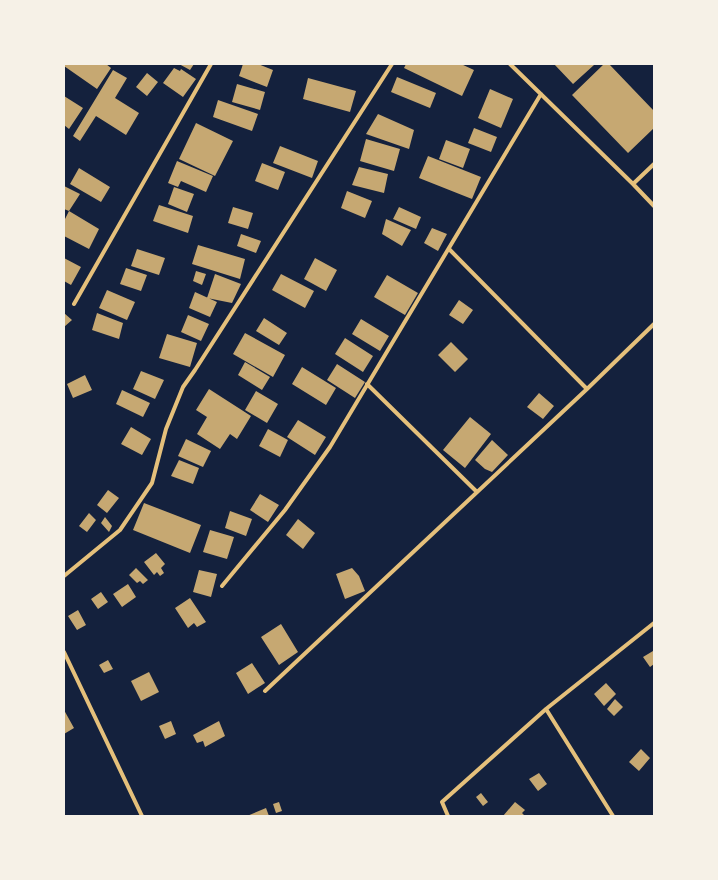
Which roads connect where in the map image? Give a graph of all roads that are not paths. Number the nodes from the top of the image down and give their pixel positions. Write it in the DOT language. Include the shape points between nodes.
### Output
graph roads {
  1 [pos="211,64"];
  2 [pos="392,64"];
  3 [pos="510,64"];
  4 [pos="541,94"];
  5 [pos="654,164"];
  6 [pos="633,184"];
  7 [pos="654,206"];
  8 [pos="449,249"];
  9 [pos="74,304"];
  10 [pos="654,324"];
  11 [pos="367,384"];
  12 [pos="587,389"];
  13 [pos="477,492"];
  14 [pos="64,576"];
  15 [pos="222,586"];
  16 [pos="654,624"];
  17 [pos="64,652"];
  18 [pos="265,690"];
  19 [pos="546,709"];
  20 [pos="142,816"];
  21 [pos="448,816"];
  22 [pos="613,816"];
  1 -- 9 [label="street"];
  2 -- 14 [label="street" via="183,387 166,429 152,483 120,530"];
  3 -- 4 [label="street"];
  4 -- 6 [label="street"];
  4 -- 8 [label="street"];
  5 -- 6 [label="street"];
  6 -- 7 [label="street"];
  8 -- 11 [label="street"];
  8 -- 12 [label="street"];
  10 -- 12 [label="street"];
  11 -- 13 [label="street"];
  11 -- 15 [label="street" via="330,447 285,510"];
  12 -- 13 [label="street"];
  13 -- 18 [label="street"];
  16 -- 19 [label="street"];
  17 -- 20 [label="street"];
  19 -- 21 [label="street" via="442,802"];
  19 -- 22 [label="street"];
}
